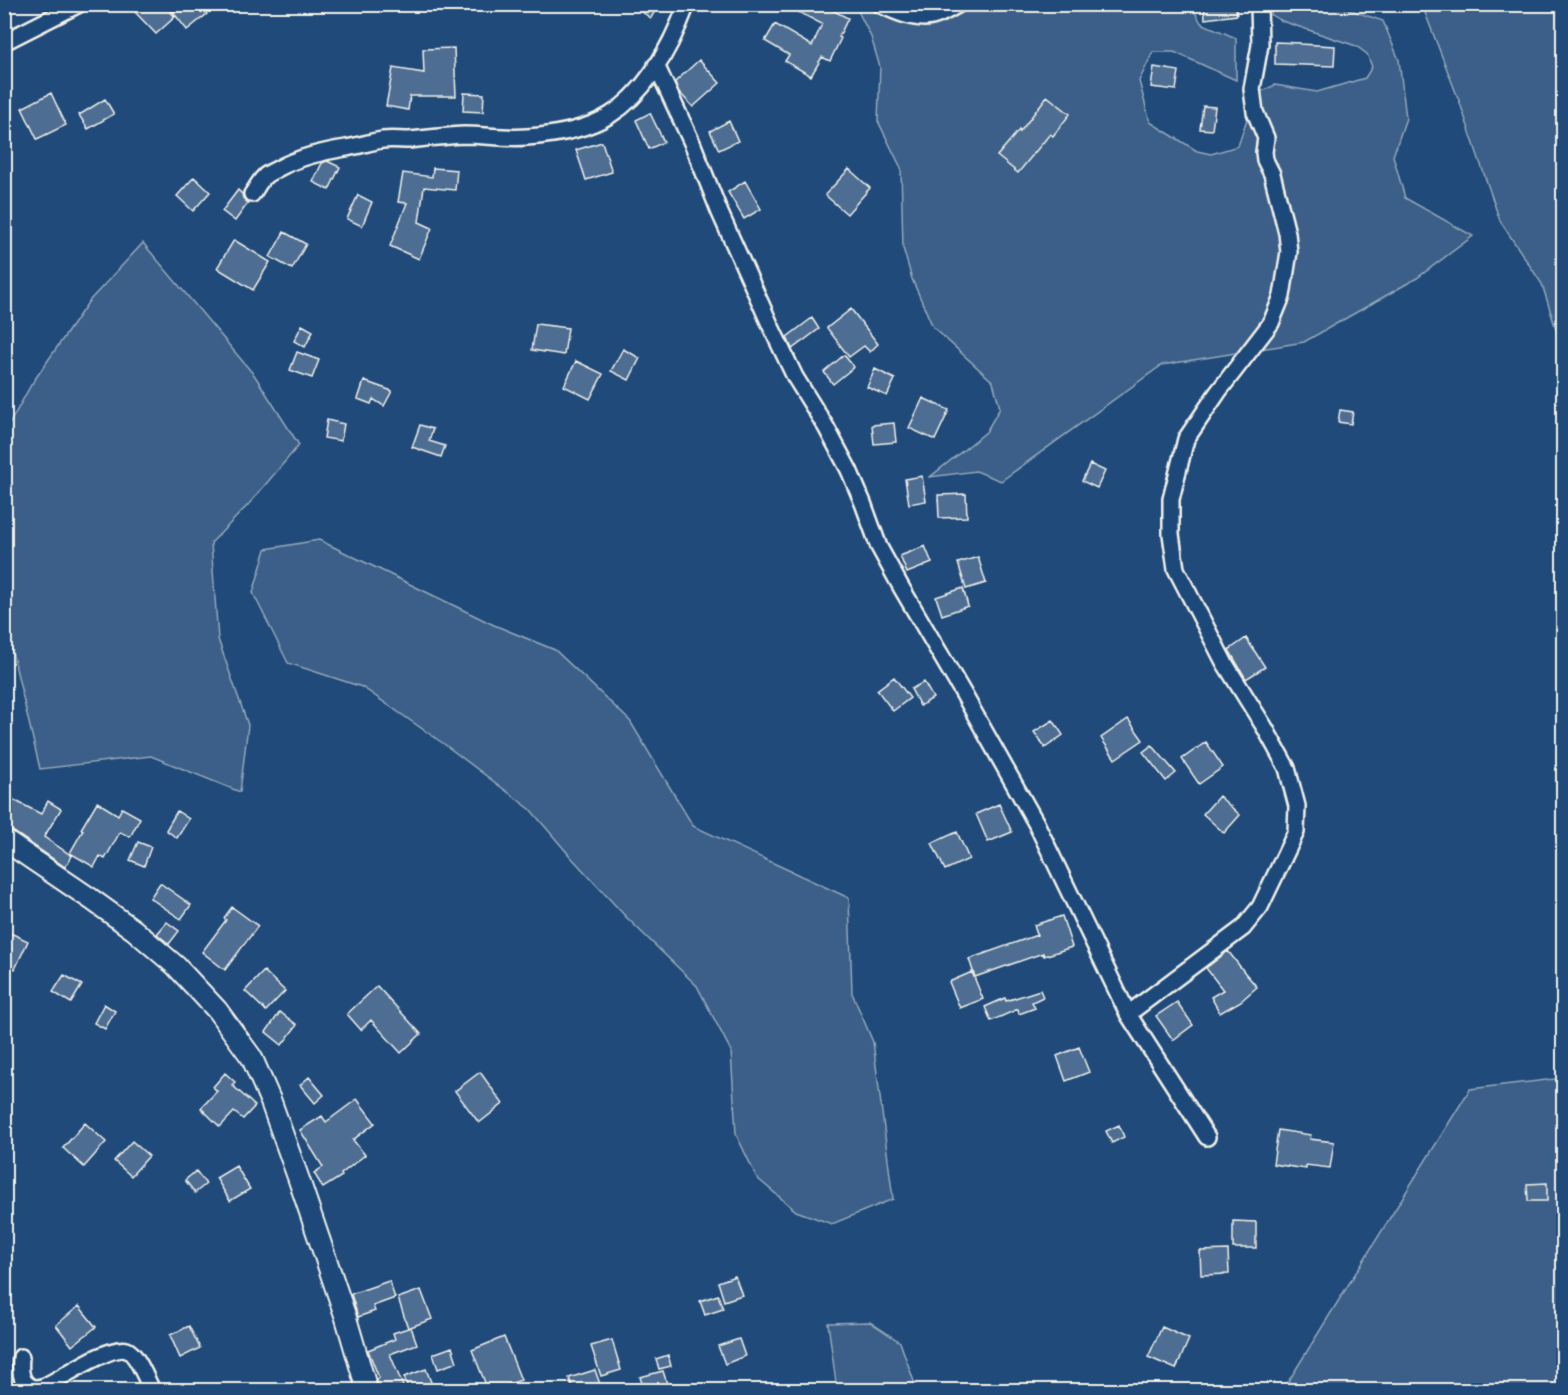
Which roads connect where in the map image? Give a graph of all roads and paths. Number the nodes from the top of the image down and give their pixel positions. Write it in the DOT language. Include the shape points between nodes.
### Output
graph roads {
  1 [pos="79,4"];
  2 [pos="687,4"];
  3 [pos="879,4"];
  4 [pos="958,4"];
  5 [pos="1260,4"];
  6 [pos="4,42"];
  7 [pos="656,65"];
  8 [pos="252,194"];
  9 [pos="4,840"];
  10 [pos="1128,1014"];
  11 [pos="1207,1137"];
  12 [pos="21,1356"];
  13 [pos="152,1390"];
  14 [pos="367,1390"];
  1 -- 6 [label="street"];
  2 -- 7 [label="street"];
  3 -- 4 [label="street" via="914,17 930,18"];
  5 -- 10 [label="street" via="1260,45 1252,89 1255,112 1266,138 1265,160 1287,233 1289,252 1282,296 1271,323 1186,439 1171,499 1171,534 1176,569 1224,662 1287,768 1297,806 1296,832 1260,907 1243,928"];
  7 -- 8 [label="street" via="626,104 588,126 527,138 481,135 381,140 285,164 265,176"];
  7 -- 10 [label="street" via="773,331 849,470 879,547 1036,823"];
  9 -- 14 [label="street" via="91,898 176,966 217,1010 252,1058 298,1177"];
  10 -- 11 [label="street"];
  12 -- 13 [label="street" via="20,1374 34,1388 45,1386 107,1352 128,1350"];
}
